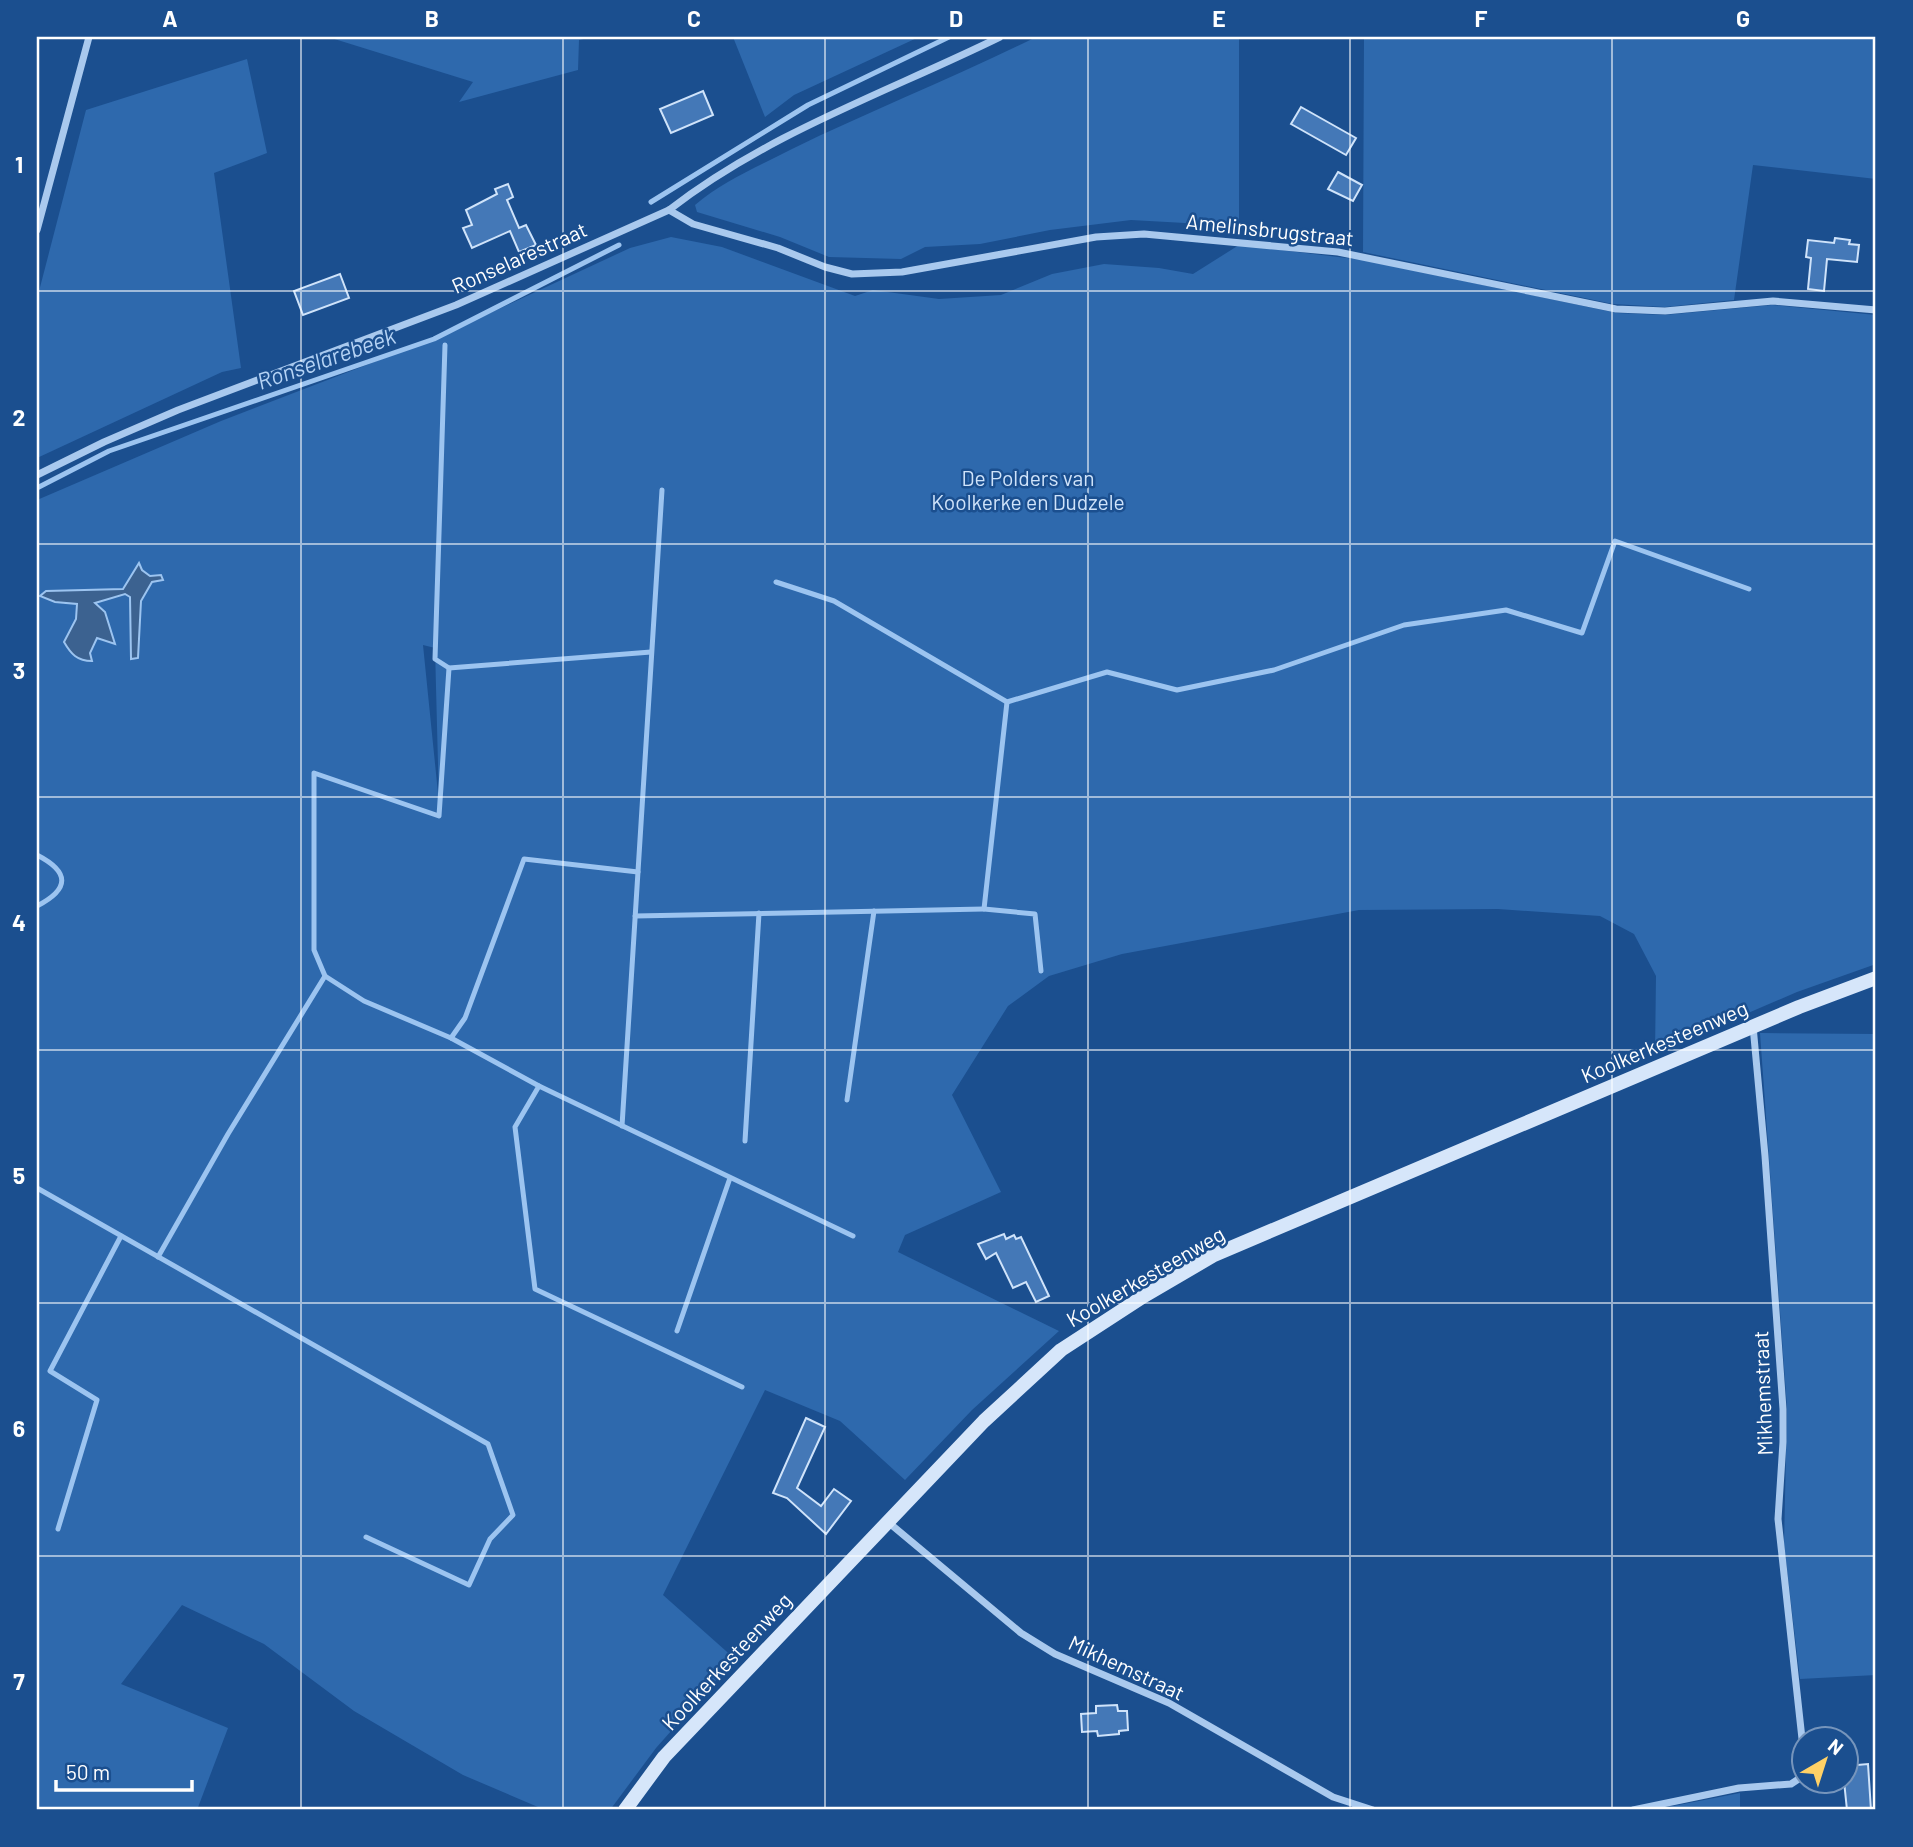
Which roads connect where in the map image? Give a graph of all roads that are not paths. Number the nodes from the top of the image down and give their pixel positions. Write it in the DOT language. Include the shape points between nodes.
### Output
graph roads {
  1 [pos="89,37"];
  2 [pos="1000,37"];
  3 [pos="669,210"];
  4 [pos="37,230"];
  5 [pos="1876,310"];
  6 [pos="37,475"];
  7 [pos="1876,978"];
  8 [pos="1753,1026"];
  9 [pos="887,1521"];
  10 [pos="1800,1724"];
  11 [pos="1790,1784"];
  12 [pos="625,1810"];
  13 [pos="1373,1810"];
  14 [pos="1633,1810"];
  1 -- 4 [label="street"];
  2 -- 3 [label="street, Ronselarestraat" via="772,144"];
  3 -- 5 [label="street, Amelinsbrugstraat" via="693,224 852,274 902,272 1096,237 1144,234 1338,252 1616,309 1665,311 1773,301"];
  3 -- 6 [label="street, Ronselarestraat" via="456,305 178,410"];
  7 -- 8 [label="main road, Koolkerkesteenweg"];
  8 -- 9 [label="main road, Koolkerkesteenweg" via="1213,1255 1061,1350 984,1420"];
  8 -- 10 [label="street, Mikhemstraat" via="1783,1409 1778,1519"];
  9 -- 12 [label="main road, Koolkerkesteenweg" via="664,1757"];
  9 -- 13 [label="street, Mikhemstraat" via="1021,1633 1055,1654 1169,1703 1333,1797"];
  11 -- 14 [label="street" via="1739,1788"];
}
